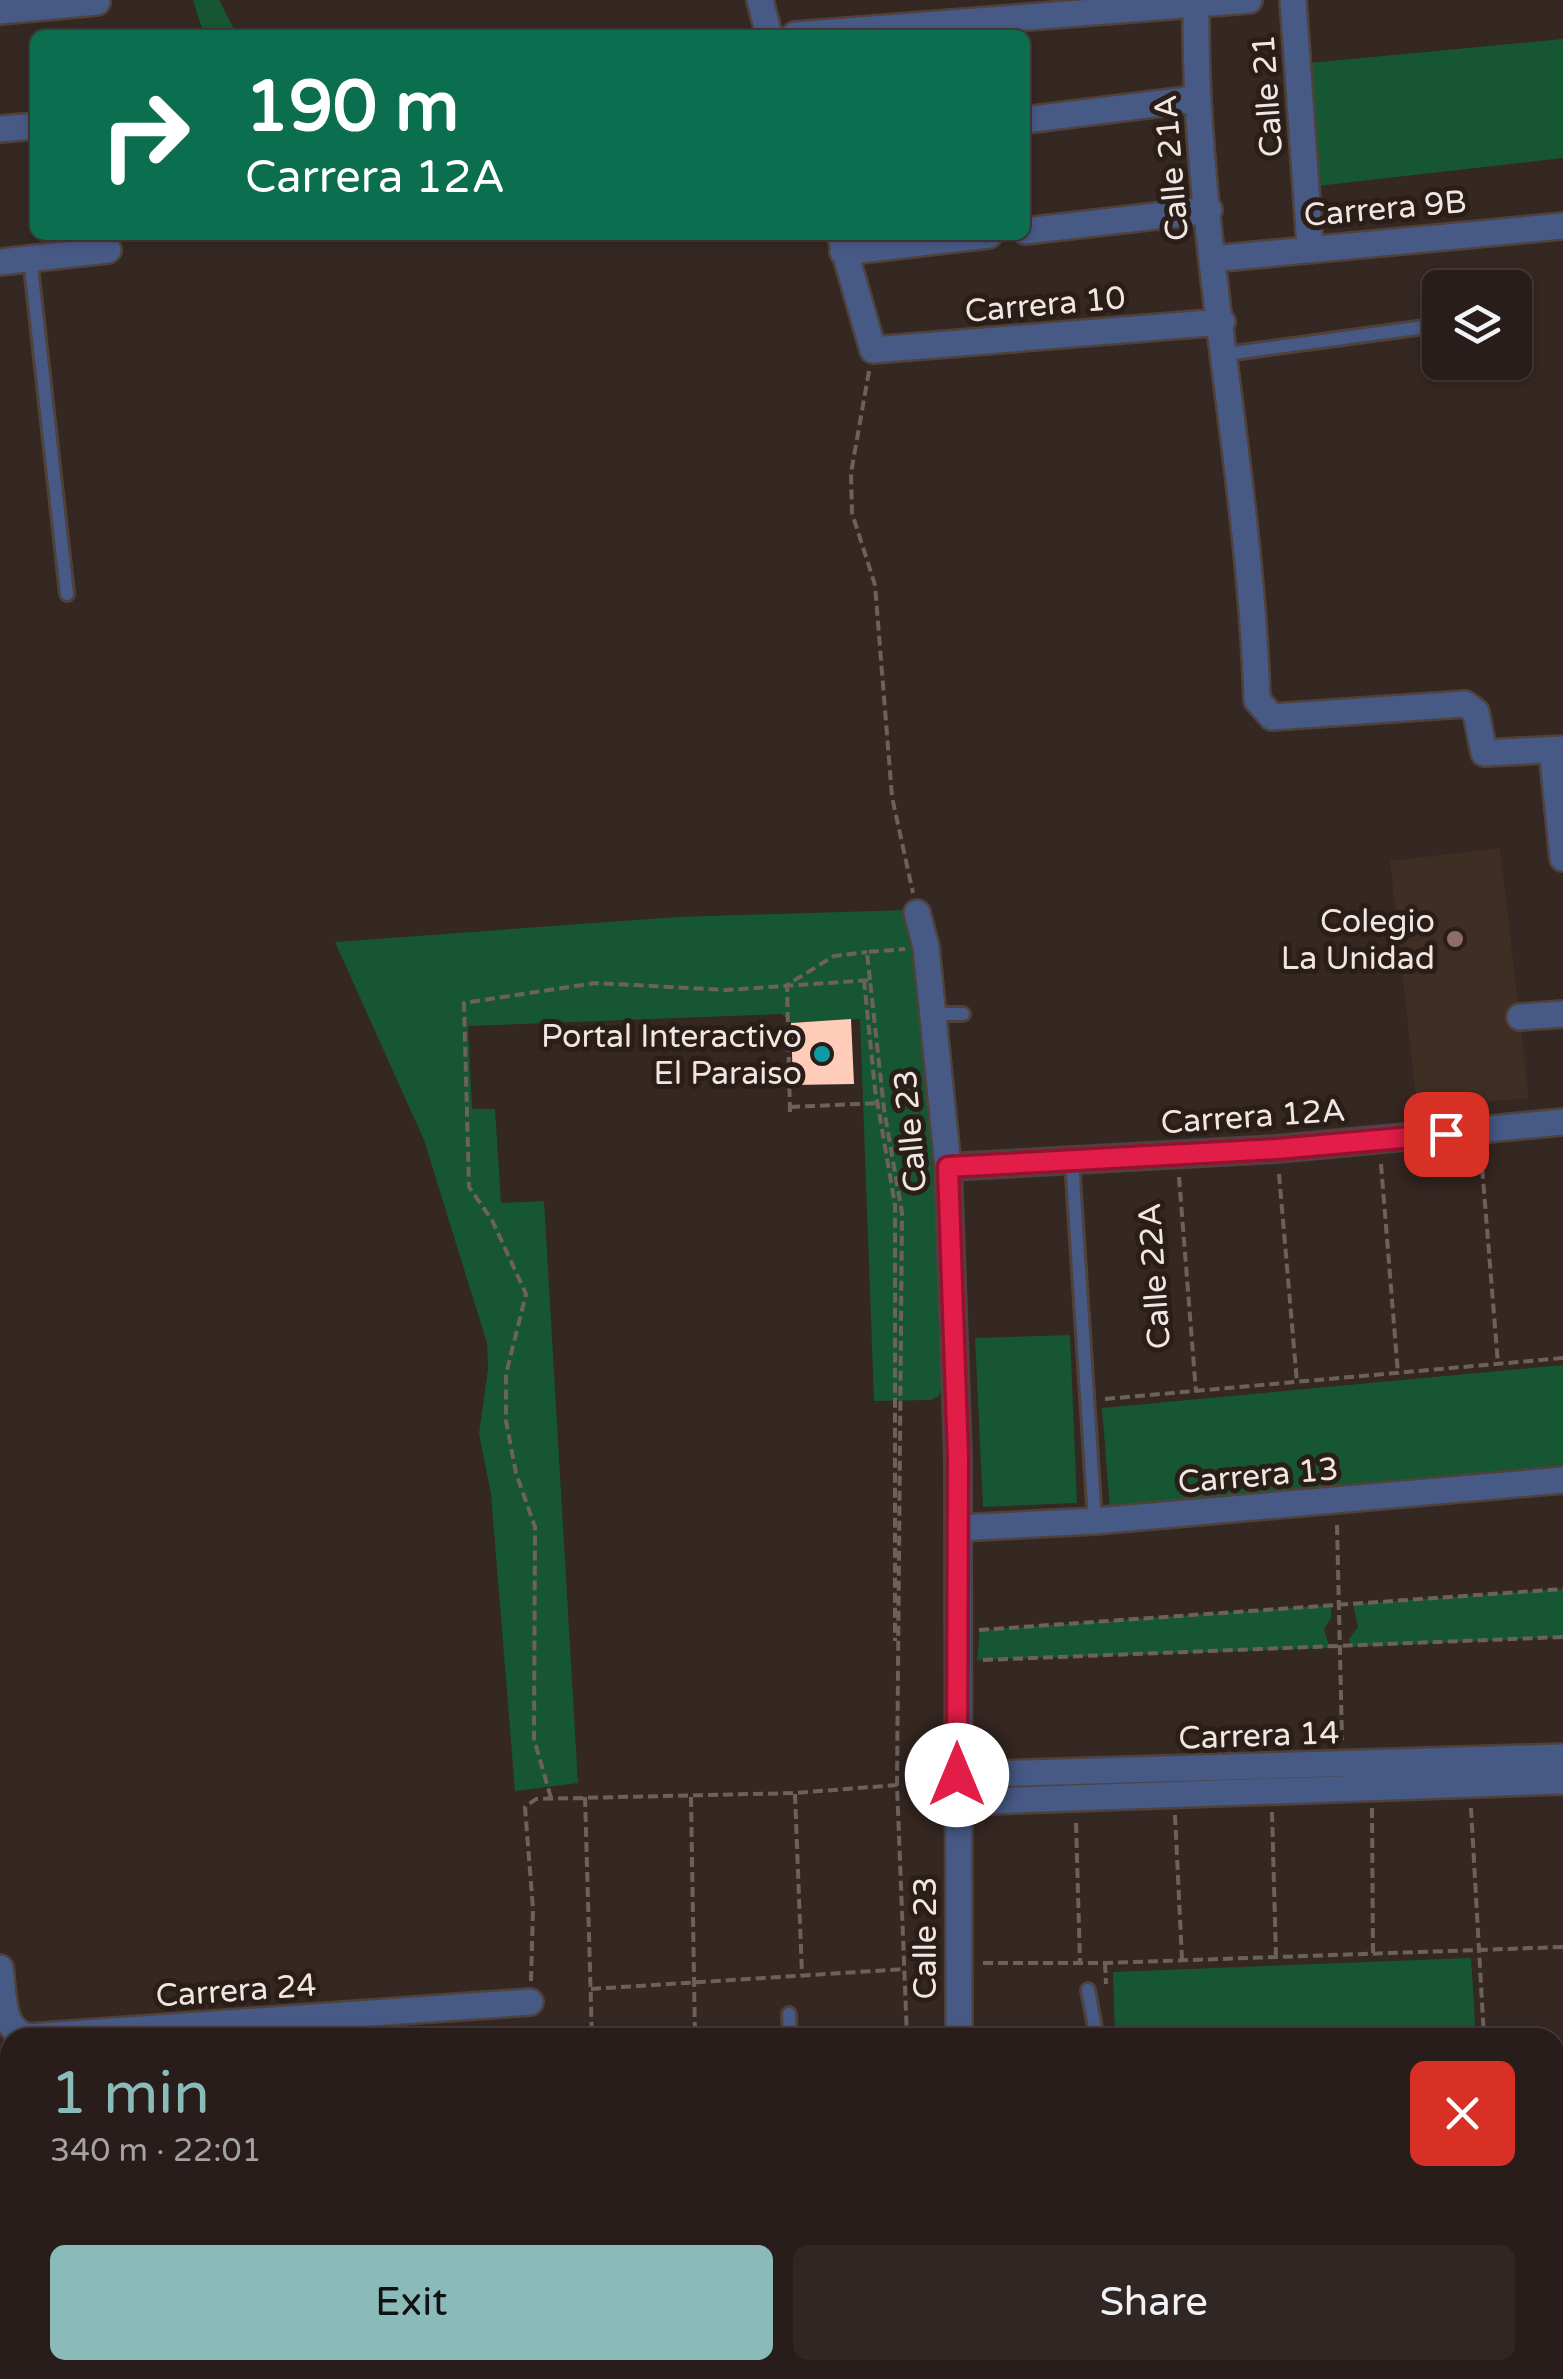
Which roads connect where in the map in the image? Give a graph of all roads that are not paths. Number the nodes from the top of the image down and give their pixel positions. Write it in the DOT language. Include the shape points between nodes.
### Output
graph roads {
  1 [pos="760,0"];
  2 [pos="1249,0"];
  3 [pos="1293,0"];
  4 [pos="97,2"];
  5 [pos="1196,7"];
  6 [pos="0,12"];
  7 [pos="769,30"];
  8 [pos="866,30"];
  9 [pos="1195,99"];
  10 [pos="1030,119"];
  11 [pos="30,126"];
  12 [pos="0,129"];
  13 [pos="1209,210"];
  14 [pos="1563,226"];
  15 [pos="1030,230"];
  16 [pos="896,240"];
  17 [pos="841,243"];
  18 [pos="1310,246"];
  19 [pos="108,250"];
  20 [pos="30,258"];
  21 [pos="1212,258"];
  22 [pos="0,262"];
  23 [pos="1222,322"];
  24 [pos="1422,327"];
  25 [pos="1226,354"];
  26 [pos="68,594"];
  27 [pos="1557,750"];
  28 [pos="1563,858"];
  29 [pos="917,912"];
  30 [pos="932,1014"];
  31 [pos="963,1014"];
  32 [pos="1563,1014"];
  33 [pos="1520,1017"];
  34 [pos="1563,1122"];
  35 [pos="1072,1160"];
  36 [pos="948,1167"];
  37 [pos="1563,1480"];
  38 [pos="1095,1521"];
  39 [pos="958,1528"];
  40 [pos="1563,1757"];
  41 [pos="957,1775"];
  42 [pos="1563,1781"];
  43 [pos="957,1802"];
  44 [pos="0,1968"];
  45 [pos="1088,1990"];
  46 [pos="530,2002"];
  47 [pos="789,2014"];
  48 [pos="10,2028"];
  49 [pos="167,2028"];
  50 [pos="790,2028"];
  51 [pos="959,2028"];
  52 [pos="1095,2028"];
  1 -- 7 [label="street"];
  2 -- 5 [label="street"];
  3 -- 18 [label="street, Calle 21"];
  4 -- 6 [label="street"];
  5 -- 8 [label="street"];
  5 -- 9 [label="street, Calle 21A"];
  9 -- 10 [label="street"];
  9 -- 13 [label="street, Calle 21A"];
  11 -- 12 [label="street"];
  13 -- 15 [label="street"];
  13 -- 21 [label="street, Calle 21A"];
  14 -- 18 [label="street, Carrera 9B"];
  16 -- 17 [label="street"];
  17 -- 23 [label="street, Carrera 10" via="873,350"];
  18 -- 21 [label="street, Carrera 9B"];
  19 -- 20 [label="street"];
  20 -- 22 [label="street"];
  20 -- 26 [label="lane"];
  21 -- 23 [label="street, Calle 21A"];
  23 -- 25 [label="street, Calle 21A"];
  24 -- 25 [label="lane"];
  25 -- 27 [label="street, Calle 21A" via="1262,712 1272,717 1465,704 1476,712 1484,753"];
  27 -- 28 [label="street"];
  29 -- 30 [label="street, Calle 23"];
  30 -- 31 [label="lane"];
  30 -- 36 [label="street, Calle 23"];
  32 -- 33 [label="street"];
  34 -- 35 [label="street, Carrera 12A"];
  35 -- 36 [label="street, Carrera 12A"];
  35 -- 38 [label="lane"];
  36 -- 39 [label="street, Calle 23"];
  37 -- 38 [label="street, Carrera 13"];
  38 -- 39 [label="street, Carrera 13"];
  39 -- 41 [label="street, Calle 23"];
  40 -- 41 [label="street, Carrera 14"];
  41 -- 43 [label="street, Calle 23"];
  42 -- 43 [label="street, Carrera 14"];
  43 -- 51 [label="street, Calle 23"];
  44 -- 48 [label="street, Carrera 24"];
  45 -- 52 [label="lane"];
  46 -- 49 [label="street, Carrera 24"];
  47 -- 50 [label="lane"];
}
